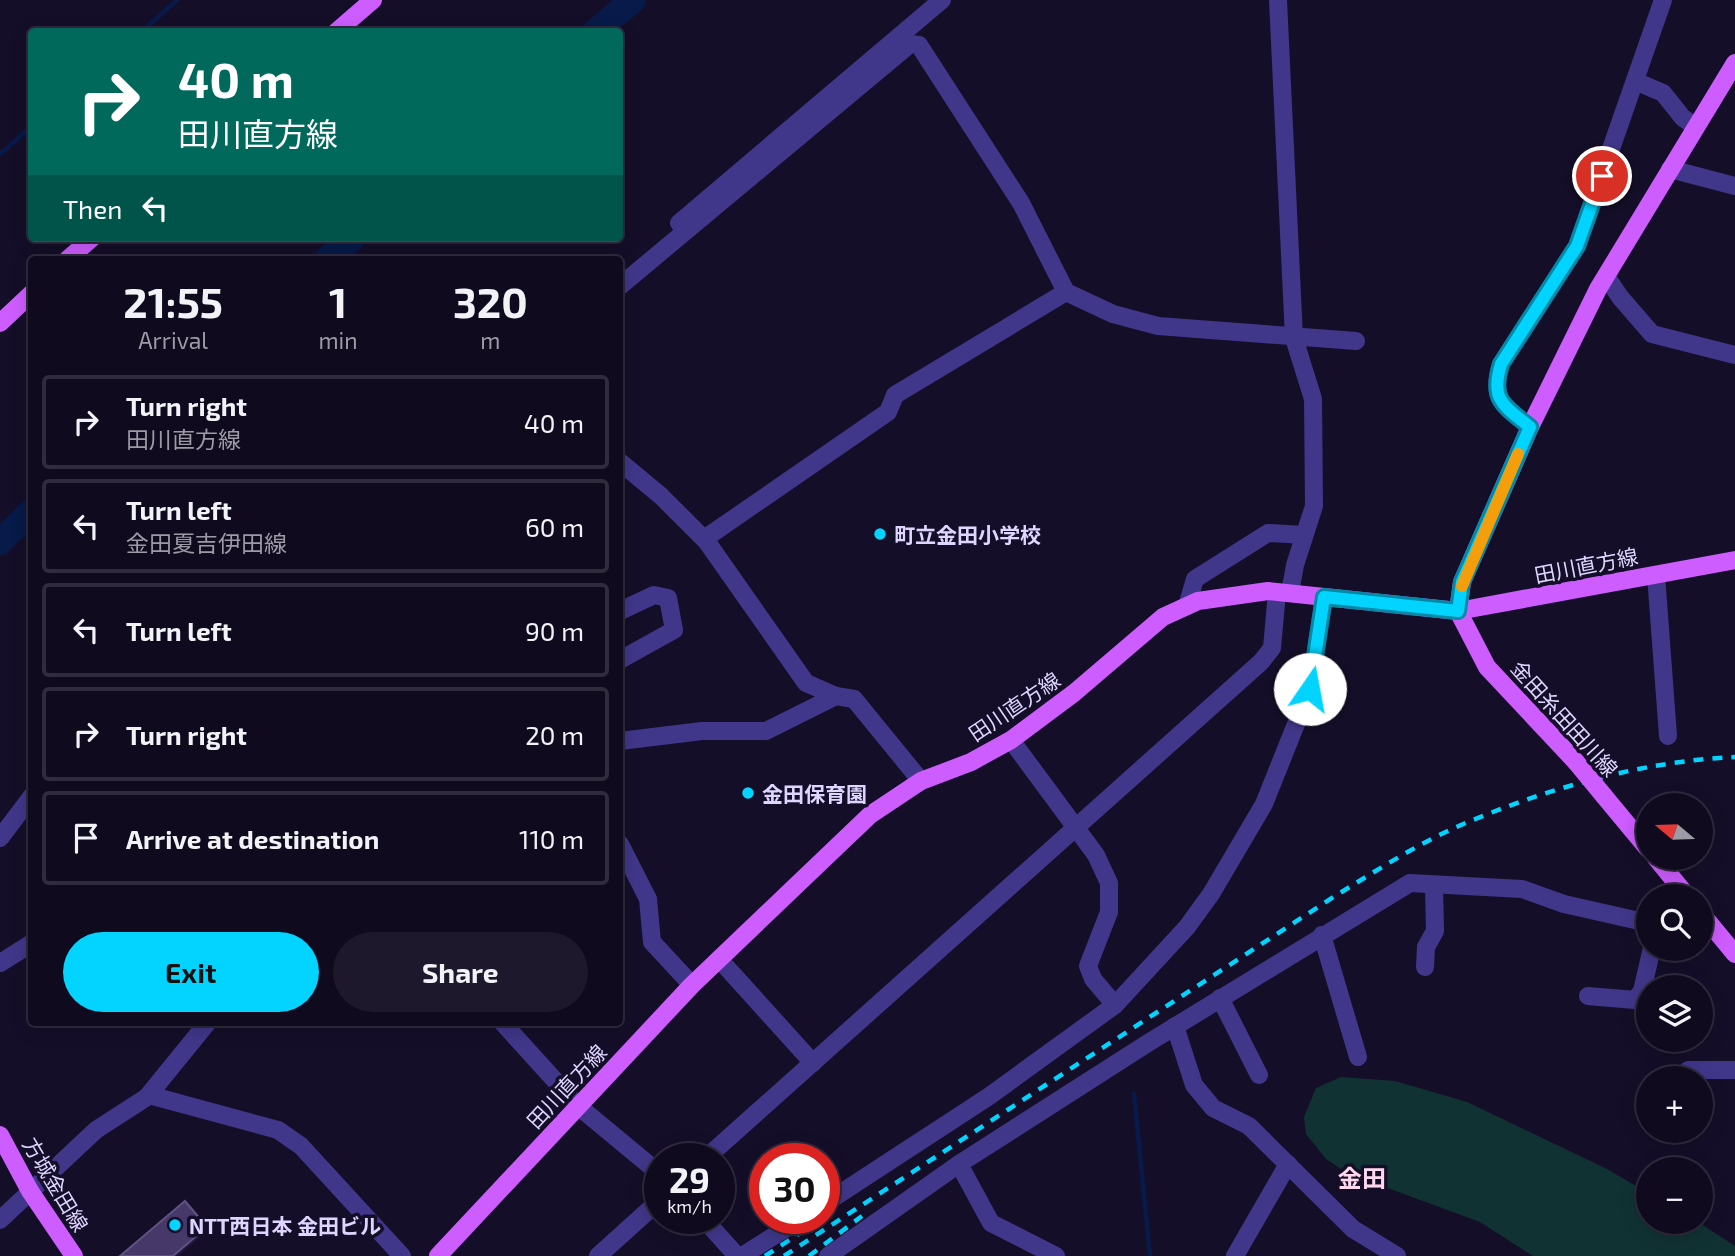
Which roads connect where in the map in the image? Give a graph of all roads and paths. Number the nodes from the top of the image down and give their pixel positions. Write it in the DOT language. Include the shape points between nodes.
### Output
graph roads {
  1 [pos="373,0"];
  2 [pos="942,0"];
  3 [pos="1278,0"];
  4 [pos="1663,0"];
  5 [pos="341,28"];
  6 [pos="1735,63"];
  7 [pos="1635,81"];
  8 [pos="1695,126"];
  9 [pos="789,137"];
  10 [pos="1670,169"];
  11 [pos="1735,186"];
  12 [pos="87,242"];
  13 [pos="71,256"];
  14 [pos="623,270"];
  15 [pos="1606,276"];
  16 [pos="623,283"];
  17 [pos="1066,292"];
  18 [pos="28,297"];
  19 [pos="0,323"];
  20 [pos="1294,338"];
  21 [pos="1356,341"];
  22 [pos="1735,355"];
  23 [pos="1530,427"];
  24 [pos="623,464"];
  25 [pos="1304,535"];
  26 [pos="704,539"];
  27 [pos="1735,560"];
  28 [pos="1656,575"];
  29 [pos="1284,593"];
  30 [pos="1324,597"];
  31 [pos="1187,606"];
  32 [pos="623,610"];
  33 [pos="1458,611"];
  34 [pos="623,658"];
  35 [pos="836,696"];
  36 [pos="1668,736"];
  37 [pos="1012,740"];
  38 [pos="623,741"];
  39 [pos="921,781"];
  40 [pos="28,801"];
  41 [pos="1074,829"];
  42 [pos="1636,835"];
  43 [pos="0,838"];
  44 [pos="623,850"];
  45 [pos="1666,870"];
  46 [pos="1677,884"];
  47 [pos="1434,885"];
  48 [pos="1636,920"];
  49 [pos="1713,934"];
  50 [pos="1321,935"];
  51 [pos="28,946"];
  52 [pos="1735,954"];
  53 [pos="719,959"];
  54 [pos="1649,961"];
  55 [pos="0,963"];
  56 [pos="1425,967"];
  57 [pos="692,985"];
  58 [pos="1588,996"];
  59 [pos="1220,998"];
  60 [pos="1115,1005"];
  61 [pos="205,1026"];
  62 [pos="506,1026"];
  63 [pos="1175,1026"];
  64 [pos="1358,1057"];
  65 [pos="813,1063"];
  66 [pos="1713,1070"];
  67 [pos="1735,1070"];
  68 [pos="1259,1075"];
  69 [pos="149,1095"];
  70 [pos="578,1106"];
  71 [pos="0,1135"];
  72 [pos="723,1143"];
  73 [pos="644,1161"];
  74 [pos="959,1164"];
  75 [pos="1288,1164"];
  76 [pos="30,1191"];
  77 [pos="840,1194"];
  78 [pos="644,1214"];
  79 [pos="0,1220"];
  80 [pos="718,1234"];
  81 [pos="775,1234"];
  82 [pos="74,1256"];
  83 [pos="402,1256"];
  84 [pos="438,1256"];
  85 [pos="598,1256"];
  86 [pos="739,1256"];
  87 [pos="828,1256"];
  88 [pos="1056,1256"];
  89 [pos="1235,1256"];
  90 [pos="1397,1256"];
  1 -- 5 [label="main road"];
  2 -- 9 [label="street"];
  3 -- 20 [label="street"];
  4 -- 7 [label="street"];
  6 -- 8 [label="main road"];
  7 -- 8 [label="street" via="1663,93"];
  7 -- 23 [label="street" via="1577,246 1501,364 1495,386 1499,400"];
  8 -- 10 [label="main road"];
  9 -- 14 [label="street"];
  9 -- 16 [label="street"];
  9 -- 17 [label="street" via="910,44 919,44 1021,202"];
  10 -- 11 [label="street"];
  10 -- 15 [label="main road"];
  12 -- 13 [label="main road"];
  15 -- 22 [label="street" via="1652,334"];
  15 -- 23 [label="main road"];
  17 -- 20 [label="street" via="1113,314 1158,326"];
  17 -- 26 [label="street" via="895,395 888,412"];
  18 -- 19 [label="main road"];
  20 -- 21 [label="street"];
  20 -- 25 [label="street" via="1313,399 1314,506"];
  23 -- 33 [label="main road" via="1462,582"];
  24 -- 26 [label="street"];
  25 -- 29 [label="street"];
  25 -- 31 [label="street" via="1268,533 1195,579"];
  26 -- 35 [label="street" via="806,683"];
  27 -- 28 [label="main road, 田川直方線"];
  28 -- 33 [label="main road, 田川直方線"];
  28 -- 36 [label="street"];
  29 -- 30 [label="main road, 田川直方線"];
  29 -- 31 [label="main road, 田川直方線"];
  29 -- 41 [label="street" via="1272,648 1261,662"];
  30 -- 33 [label="main road, 田川直方線"];
  30 -- 60 [label="street" via="1310,689 1264,804 1195,916"];
  31 -- 37 [label="main road, 田川直方線" via="1163,617"];
  32 -- 34 [label="street" via="654,595 668,598 674,631"];
  33 -- 42 [label="main road, 金田糸田田川線, bridge" via="1488,667"];
  35 -- 38 [label="street" via="766,731 702,731"];
  35 -- 39 [label="street" via="854,699"];
  37 -- 39 [label="main road, 田川直方線"];
  37 -- 41 [label="street"];
  39 -- 53 [label="main road, 田川直方線" via="870,815"];
  40 -- 43 [label="street"];
  41 -- 60 [label="street" via="1096,855 1108,883 1109,912 1088,966"];
  41 -- 65 [label="street"];
  44 -- 57 [label="street" via="648,899 652,942"];
  45 -- 46 [label="main road"];
  47 -- 48 [label="street" via="1522,889"];
  47 -- 50 [label="street" via="1410,883"];
  47 -- 56 [label="street" via="1435,931 1426,947"];
  49 -- 52 [label="main road"];
  50 -- 59 [label="street"];
  50 -- 64 [label="street"];
  51 -- 55 [label="street"];
  53 -- 57 [label="main road, 田川直方線"];
  53 -- 65 [label="street"];
  54 -- 58 [label="street" via="1642,991 1635,1000"];
  57 -- 70 [label="main road, 田川直方線"];
  59 -- 63 [label="street"];
  59 -- 68 [label="street"];
  60 -- 77 [label="street" via="988,1097"];
  61 -- 69 [label="street"];
  62 -- 70 [label="street"];
  63 -- 74 [label="street"];
  63 -- 75 [label="street" via="1194,1085 1213,1108 1249,1126"];
  65 -- 72 [label="street"];
  66 -- 67 [label="street"];
  69 -- 76 [label="street" via="96,1130"];
  69 -- 83 [label="street" via="278,1130 310,1155"];
  70 -- 73 [label="street"];
  70 -- 84 [label="main road, 田川直方線"];
  71 -- 76 [label="main road, 方城金田線"];
  74 -- 87 [label="street"];
  74 -- 88 [label="street" via="991,1223"];
  75 -- 89 [label="street"];
  75 -- 90 [label="street" via="1353,1229"];
  76 -- 79 [label="street"];
  76 -- 82 [label="main road, 方城金田線"];
  78 -- 85 [label="street"];
  80 -- 86 [label="street"];
  81 -- 86 [label="street"];
}
